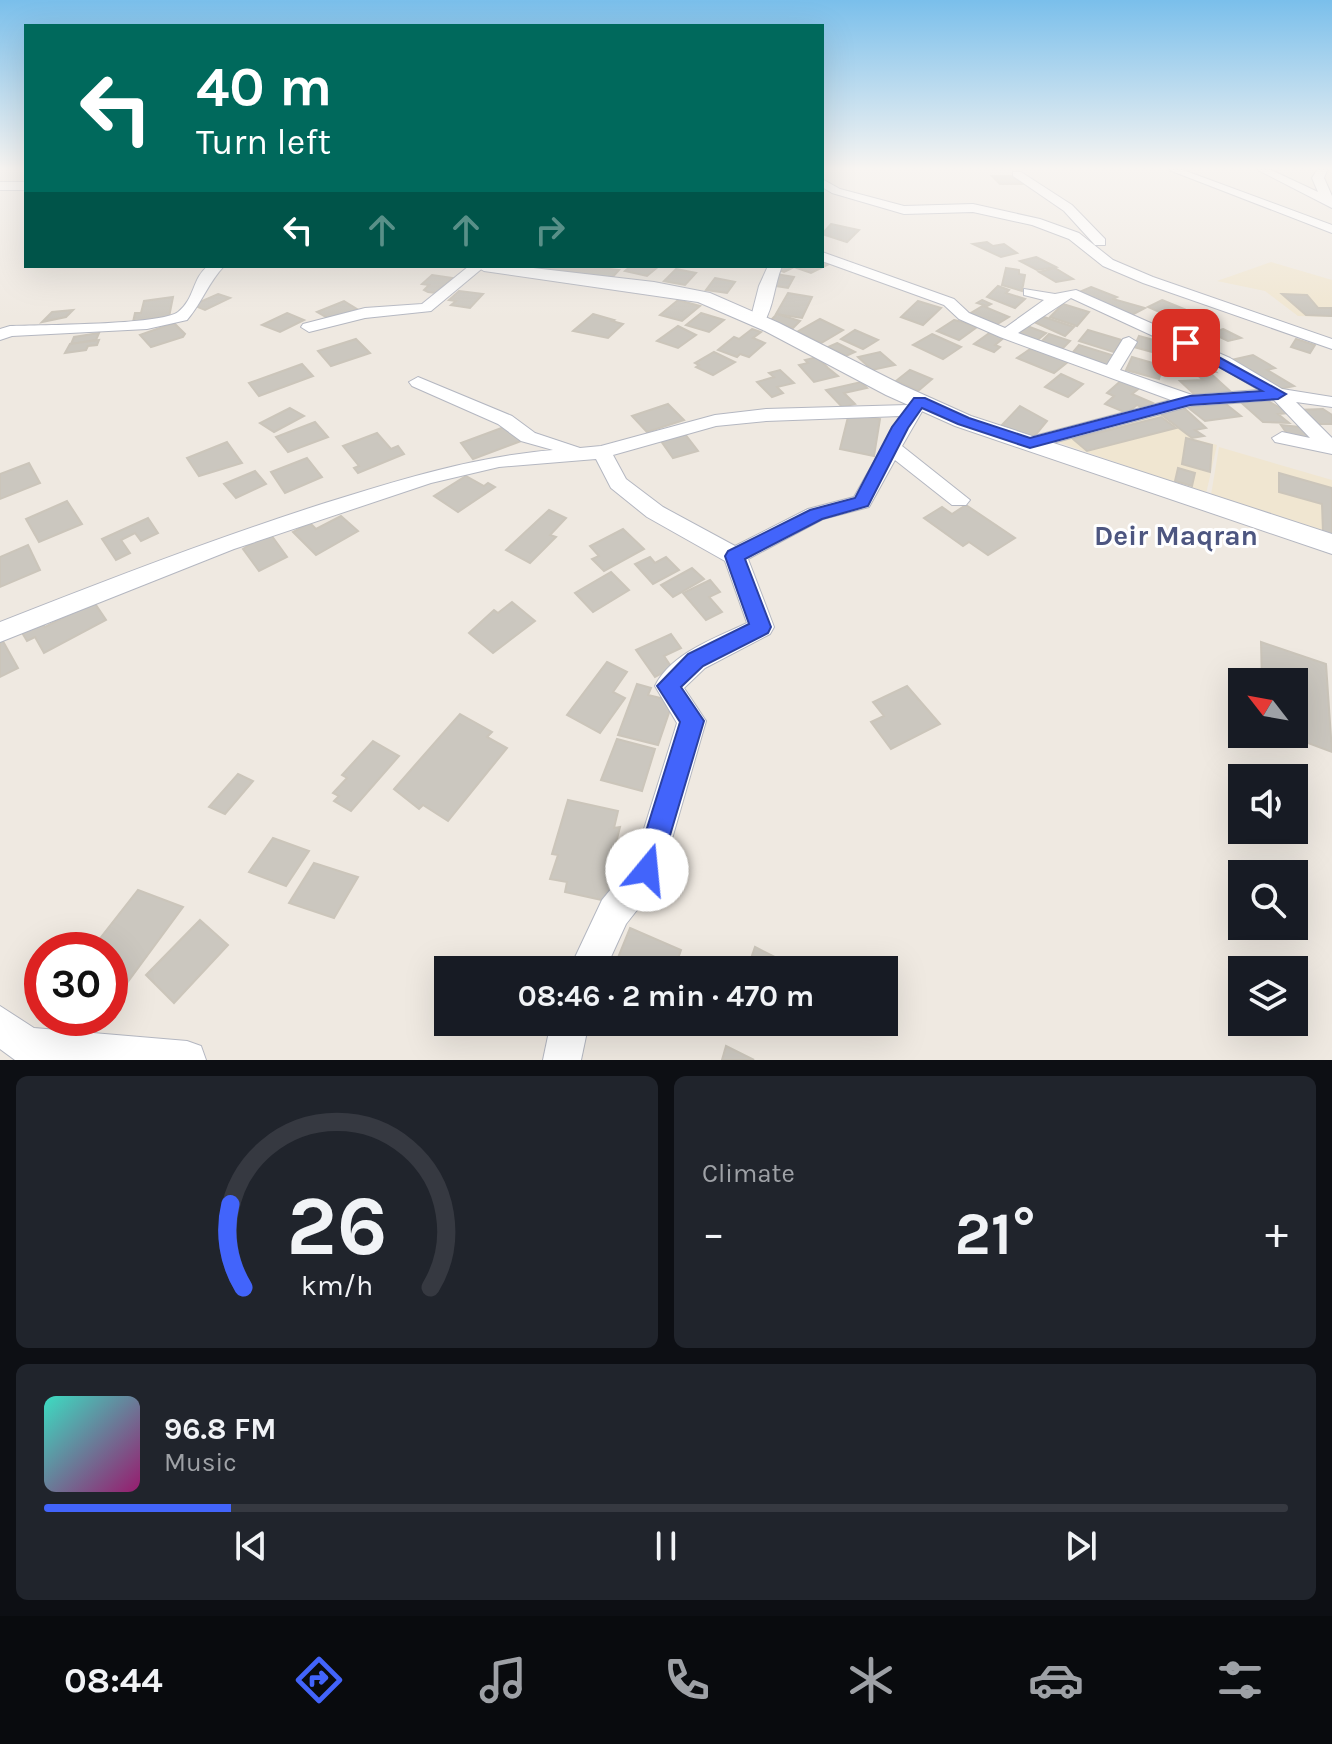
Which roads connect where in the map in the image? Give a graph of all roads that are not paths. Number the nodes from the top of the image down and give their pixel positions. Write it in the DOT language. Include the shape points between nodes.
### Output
graph roads {
  1 [pos="1025,219"];
  2 [pos="1078,219"];
  3 [pos="1306,219"];
  4 [pos="1332,229"];
  5 [pos="1098,256"];
  6 [pos="824,257"];
  7 [pos="214,268"];
  8 [pos="478,268"];
  9 [pos="504,268"];
  10 [pos="774,268"];
  11 [pos="527,270"];
  12 [pos="1029,292"];
  13 [pos="1056,299"];
  14 [pos="758,321"];
  15 [pos="309,327"];
  16 [pos="1006,334"];
  17 [pos="0,335"];
  18 [pos="1129,342"];
  19 [pos="1332,344"];
  20 [pos="1110,373"];
  21 [pos="418,382"];
  22 [pos="1278,394"];
  23 [pos="1190,401"];
  24 [pos="1332,402"];
  25 [pos="916,406"];
  26 [pos="1282,438"];
  27 [pos="1030,443"];
  28 [pos="892,448"];
  29 [pos="1332,448"];
  30 [pos="595,453"];
  31 [pos="959,500"];
  32 [pos="1332,544"];
  33 [pos="735,556"];
  34 [pos="0,632"];
  35 [pos="594,956"];
  36 [pos="567,1036"];
  37 [pos="15,1044"];
  38 [pos="187,1060"];
  39 [pos="562,1060"];
  1 -- 5 [label="street" via="1074,236"];
  2 -- 5 [label="street" via="1125,259"];
  3 -- 4 [label="street"];
  5 -- 19 [label="street" via="1148,280"];
  6 -- 16 [label="street" via="949,302 964,316"];
  7 -- 17 [label="street" via="204,276 199,296 182,317"];
  8 -- 15 [label="street" via="426,308 365,313"];
  9 -- 11 [label="street"];
  10 -- 14 [label="street"];
  11 -- 14 [label="street" via="703,297"];
  12 -- 13 [label="street"];
  13 -- 16 [label="street"];
  13 -- 22 [label="street" via="1071,293 1133,319"];
  14 -- 25 [label="street"];
  16 -- 20 [label="street"];
  18 -- 20 [label="street"];
  20 -- 23 [label="street"];
  21 -- 30 [label="street" via="505,420 528,437"];
  22 -- 23 [label="street"];
  22 -- 24 [label="street"];
  22 -- 29 [label="street"];
  23 -- 27 [label="street"];
  25 -- 27 [label="street"];
  25 -- 28 [label="street"];
  25 -- 30 [label="street" via="715,421"];
  26 -- 29 [label="street"];
  27 -- 32 [label="street"];
  28 -- 31 [label="street"];
  28 -- 33 [label="street" via="862,502 816,514"];
  30 -- 33 [label="street" via="618,483 655,512"];
  30 -- 34 [label="street" via="499,461 426,478 226,543"];
  33 -- 35 [label="street" via="761,627 696,660 668,686 692,721 647,870 614,912"];
  36 -- 39 [label="street"];
  37 -- 38 [label="street"];
}
